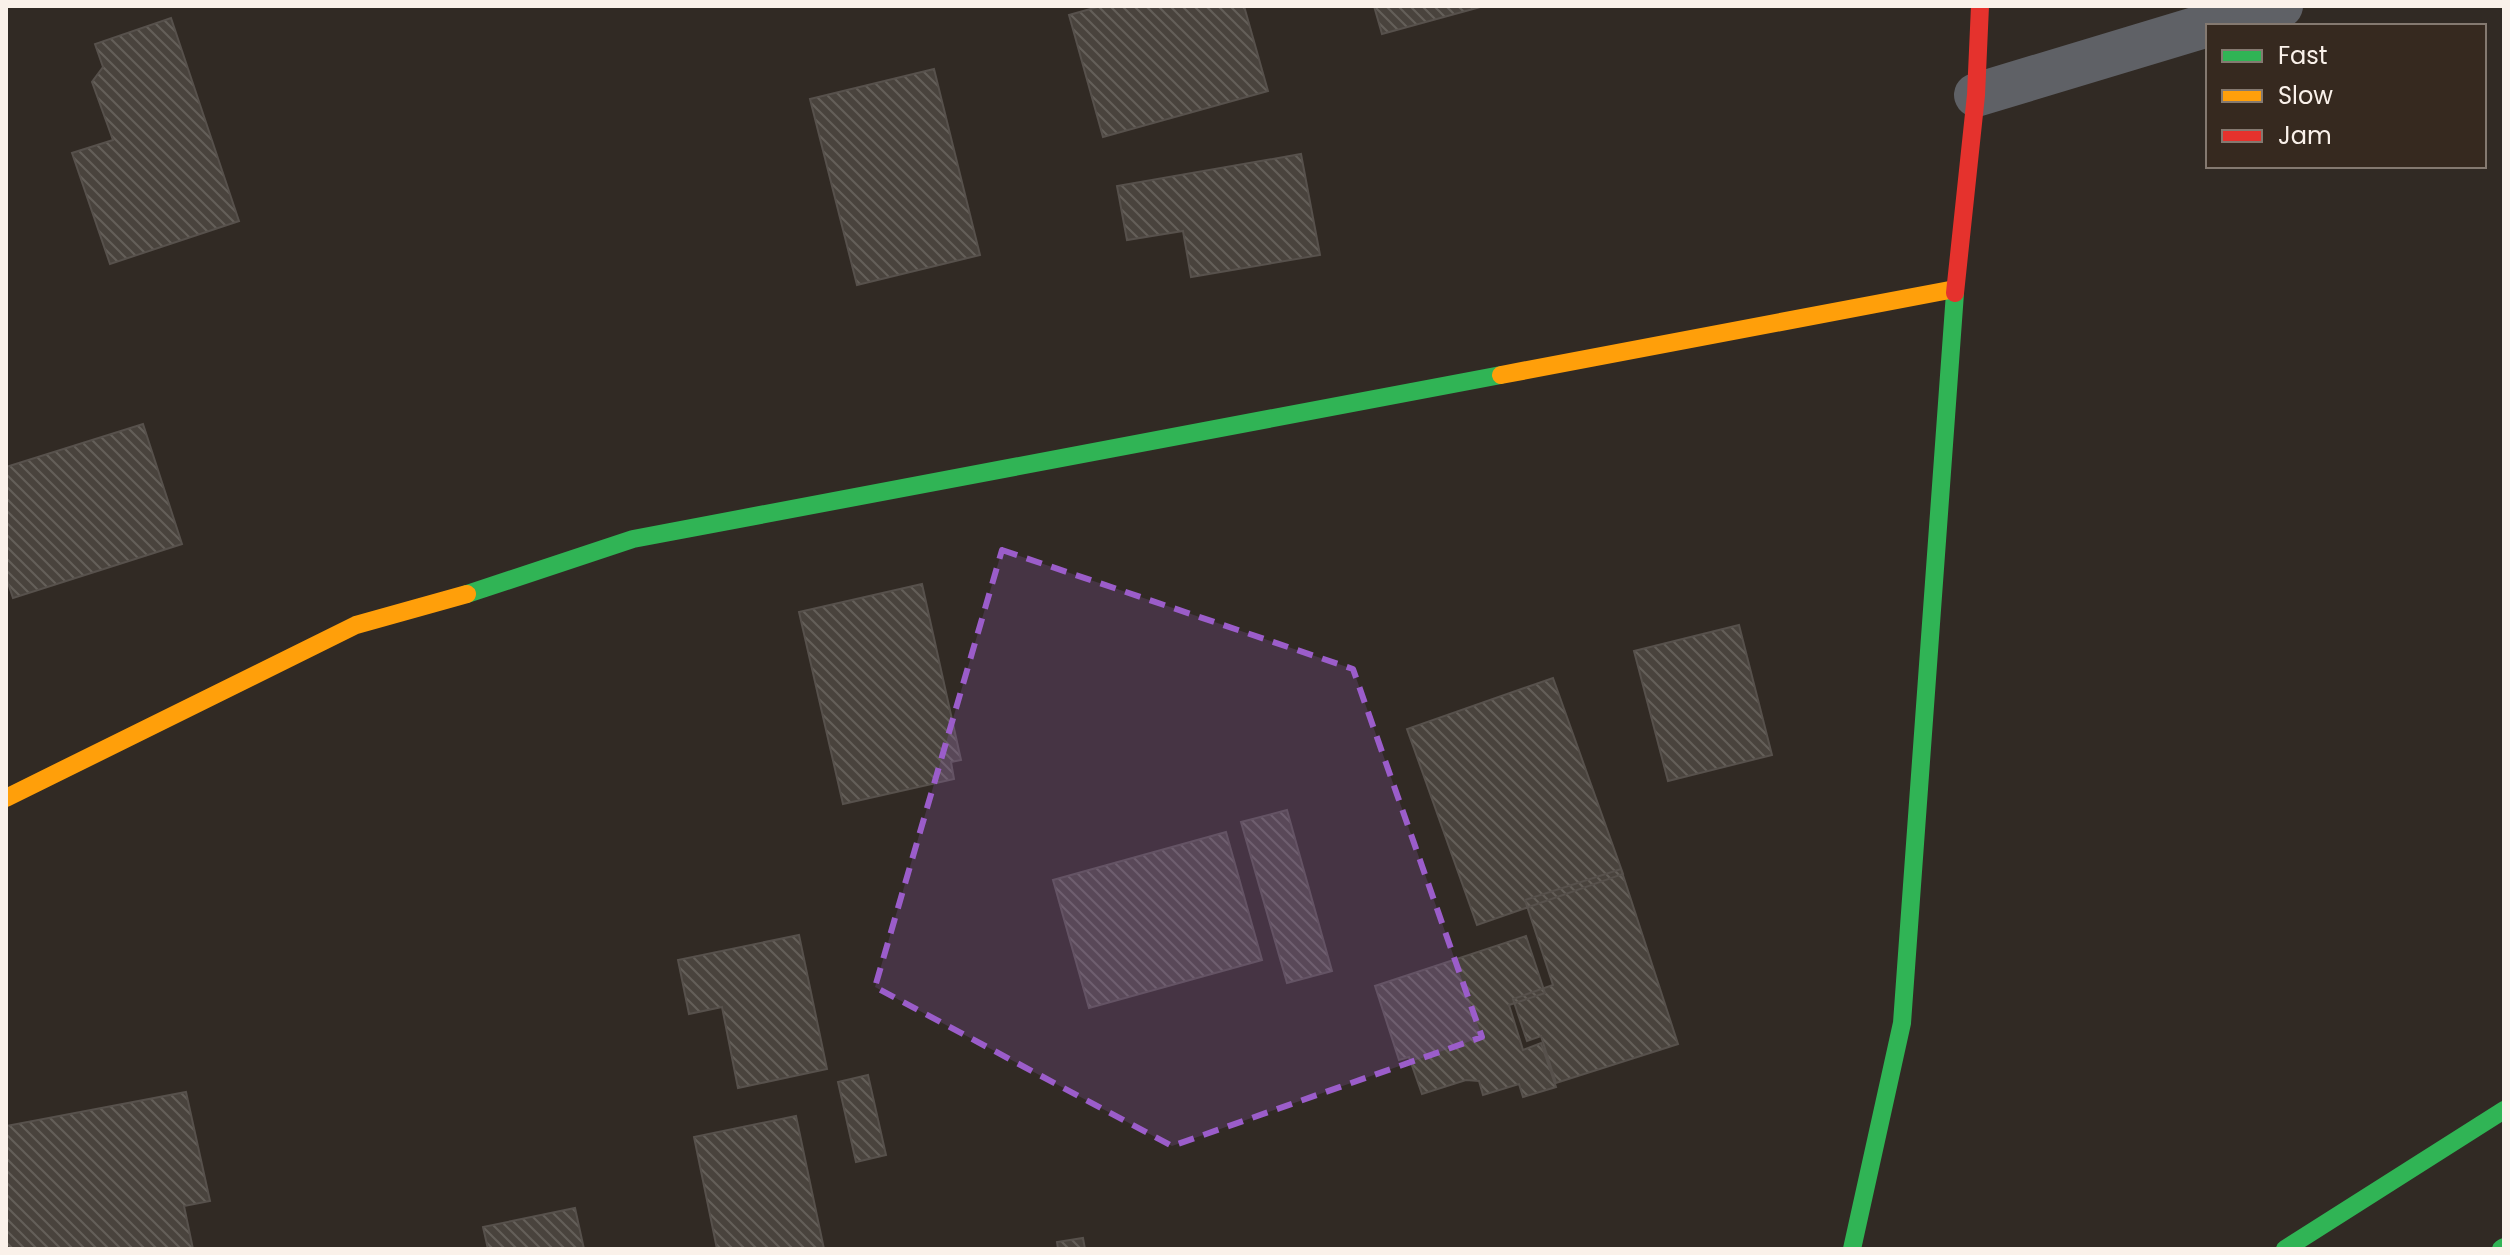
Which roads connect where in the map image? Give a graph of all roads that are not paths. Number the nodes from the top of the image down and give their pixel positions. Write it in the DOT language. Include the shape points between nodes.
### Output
graph roads {
  1 [pos="1980,6"];
  2 [pos="2281,6"];
  3 [pos="2212,24"];
  4 [pos="2206,26"];
  5 [pos="1976,95"];
  6 [pos="1955,289"];
  7 [pos="6,798"];
  8 [pos="2504,1110"];
  9 [pos="1852,1249"];
  10 [pos="2285,1249"];
  1 -- 5 [label="street"];
  2 -- 3 [label="street"];
  4 -- 5 [label="street"];
  5 -- 6 [label="street"];
  6 -- 7 [label="street" via="633,539 486,589 356,625"];
  6 -- 9 [label="street" via="1902,1023"];
  8 -- 10 [label="street"];
}
